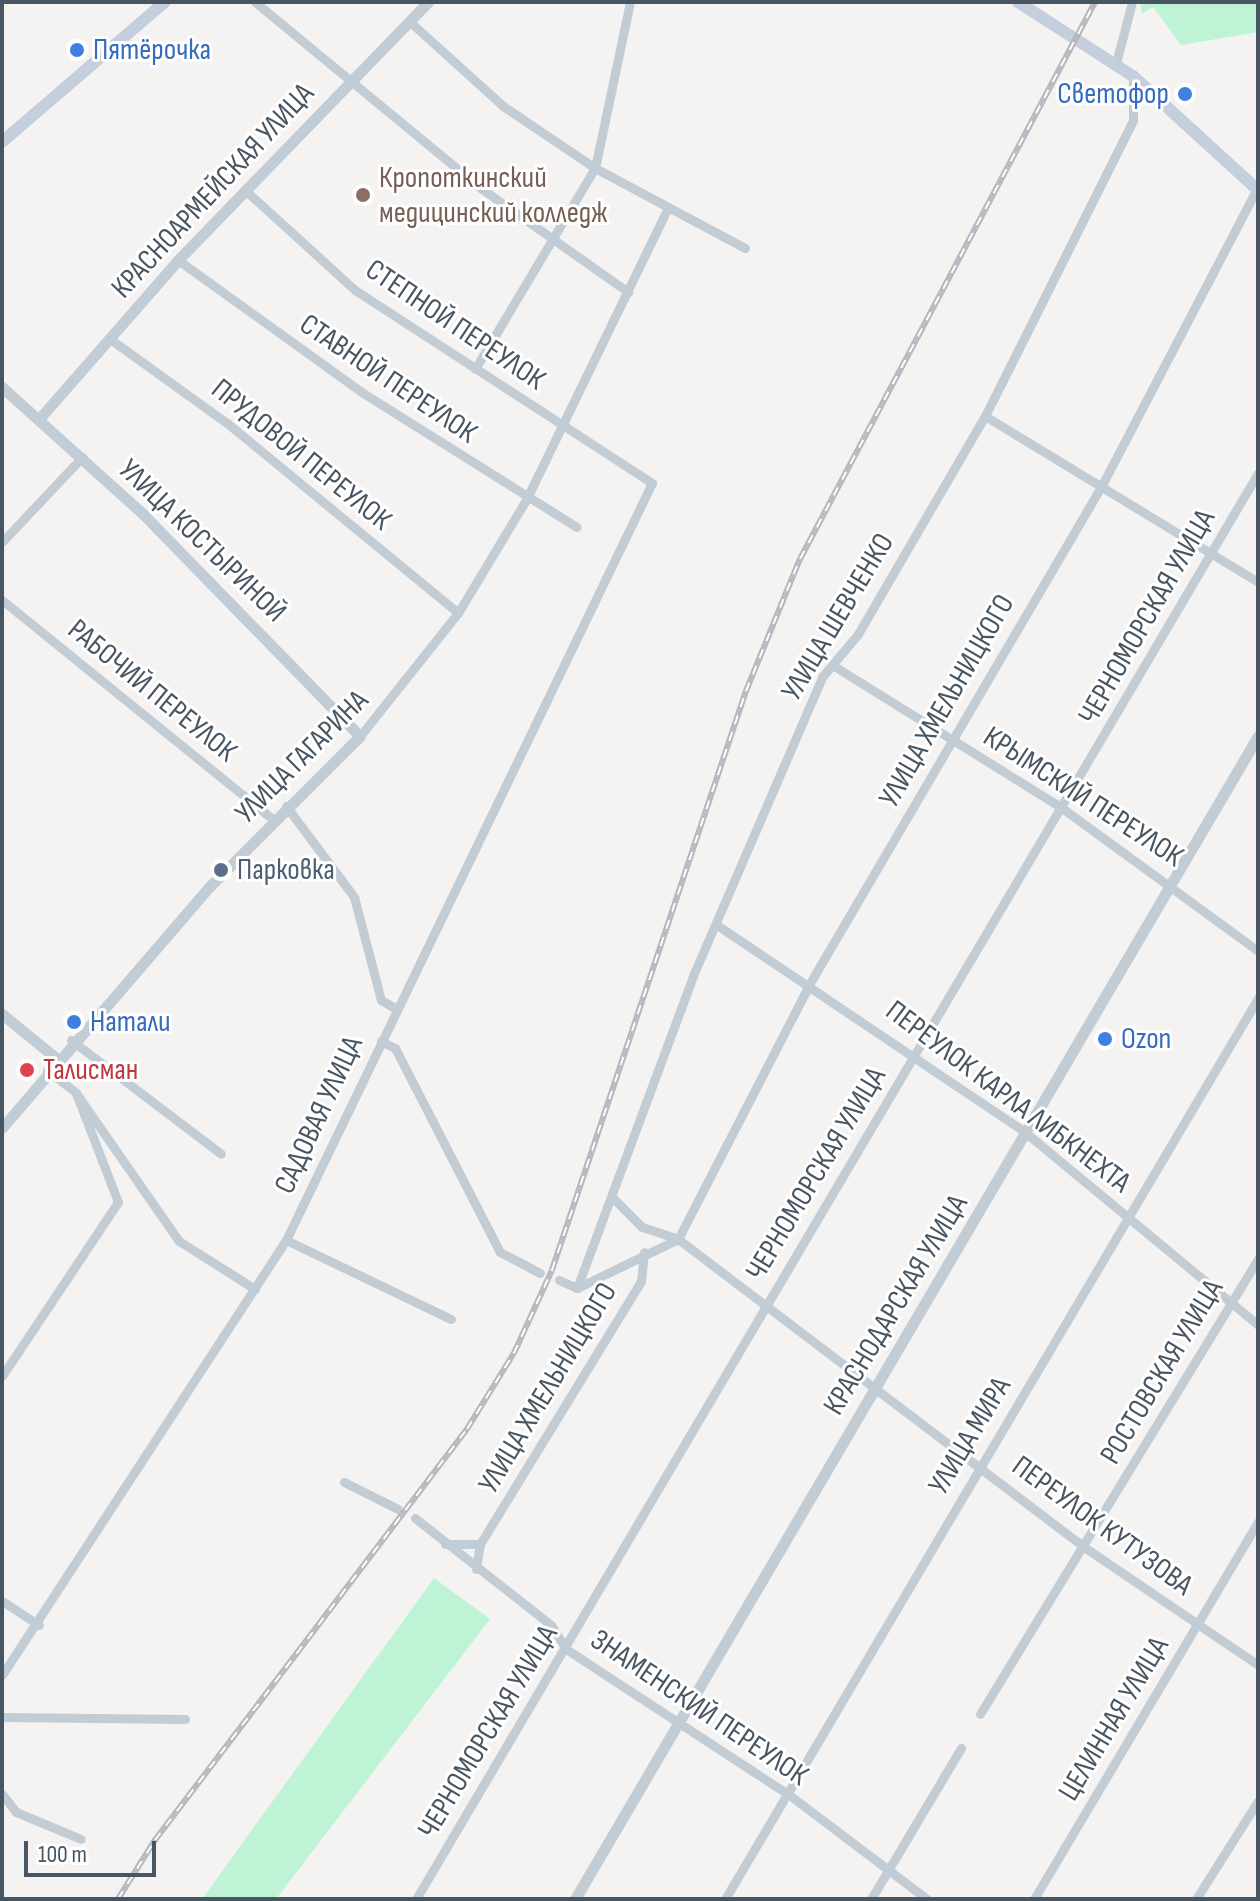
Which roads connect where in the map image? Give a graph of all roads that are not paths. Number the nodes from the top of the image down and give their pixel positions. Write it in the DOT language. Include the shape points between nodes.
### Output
graph roads {
  1 [pos="165,2"];
  2 [pos="255,2"];
  3 [pos="428,2"];
  4 [pos="630,2"];
  5 [pos="1018,2"];
  6 [pos="1132,2"];
  7 [pos="409,21"];
  8 [pos="1116,63"];
  9 [pos="1133,76"];
  10 [pos="352,77"];
  11 [pos="2,142"];
  12 [pos="595,168"];
  13 [pos="1258,189"];
  14 [pos="245,190"];
  15 [pos="667,210"];
  16 [pos="555,242"];
  17 [pos="745,248"];
  18 [pos="178,260"];
  19 [pos="628,292"];
  20 [pos="110,339"];
  21 [pos="475,369"];
  22 [pos="2,387"];
  23 [pos="985,416"];
  24 [pos="39,419"];
  25 [pos="566,428"];
  26 [pos="82,457"];
  27 [pos="1258,473"];
  28 [pos="1102,485"];
  29 [pos="526,500"];
  30 [pos="577,527"];
  31 [pos="2,542"];
  32 [pos="623,544"];
  33 [pos="1213,553"];
  34 [pos="1258,582"];
  35 [pos="2,600"];
  36 [pos="458,613"];
  37 [pos="834,666"];
  38 [pos="360,736"];
  39 [pos="1258,736"];
  40 [pos="951,740"];
  41 [pos="286,806"];
  42 [pos="1062,808"];
  43 [pos="272,819"];
  44 [pos="1172,883"];
  45 [pos="717,925"];
  46 [pos="1258,951"];
  47 [pos="810,983"];
  48 [pos="1258,998"];
  49 [pos="395,1008"];
  50 [pos="2,1014"];
  51 [pos="71,1040"];
  52 [pos="381,1041"];
  53 [pos="915,1055"];
  54 [pos="56,1058"];
  55 [pos="47,1070"];
  56 [pos="76,1093"];
  57 [pos="2,1128"];
  58 [pos="1026,1133"];
  59 [pos="221,1154"];
  60 [pos="612,1197"];
  61 [pos="1127,1217"];
  62 [pos="678,1239"];
  63 [pos="286,1240"];
  64 [pos="644,1252"];
  65 [pos="1258,1259"];
  66 [pos="540,1273"];
  67 [pos="559,1280"];
  68 [pos="577,1288"];
  69 [pos="255,1289"];
  70 [pos="1230,1304"];
  71 [pos="764,1308"];
  72 [pos="451,1319"];
  73 [pos="1258,1325"];
  74 [pos="2,1376"];
  75 [pos="873,1390"];
  76 [pos="980,1466"];
  77 [pos="344,1482"];
  78 [pos="398,1509"];
  79 [pos="415,1518"];
  80 [pos="1258,1522"];
  81 [pos="445,1544"];
  82 [pos="480,1544"];
  83 [pos="1084,1547"];
  84 [pos="476,1569"];
  85 [pos="2,1601"];
  86 [pos="39,1625"];
  87 [pos="1198,1626"];
  88 [pos="566,1649"];
  89 [pos="1258,1665"];
  90 [pos="2,1675"];
  91 [pos="980,1714"];
  92 [pos="2,1717"];
  93 [pos="185,1719"];
  94 [pos="679,1723"];
  95 [pos="961,1748"];
  96 [pos="2,1794"];
  97 [pos="788,1794"];
  98 [pos="1258,1801"];
  99 [pos="81,1839"];
  100 [pos="887,1870"];
  101 [pos="416,1899"];
  102 [pos="575,1899"];
  103 [pos="725,1899"];
  104 [pos="871,1899"];
  105 [pos="927,1899"];
  106 [pos="1034,1899"];
  107 [pos="1196,1899"];
  1 -- 11 [label="main road"];
  2 -- 10 [label="street"];
  3 -- 7 [label="street, КРАСНОАРМЕЙСКАЯ УЛИЦА"];
  4 -- 12 [label="street"];
  5 -- 8 [label="main road"];
  6 -- 8 [label="street"];
  7 -- 10 [label="street, КРАСНОАРМЕЙСКАЯ УЛИЦА"];
  7 -- 12 [label="street" via="503,106"];
  8 -- 9 [label="main road"];
  9 -- 13 [label="main road"];
  9 -- 23 [label="street, УЛИЦА ШЕВЧЕНКО" via="1133,120"];
  10 -- 14 [label="street, КРАСНОАРМЕЙСКАЯ УЛИЦА"];
  10 -- 16 [label="street"];
  12 -- 15 [label="street"];
  12 -- 16 [label="street"];
  13 -- 28 [label="street, УЛИЦА ХМЕЛЬНИЦКОГО"];
  14 -- 18 [label="street, КРАСНОАРМЕЙСКАЯ УЛИЦА"];
  14 -- 21 [label="street, СТЕПНОЙ ПЕРЕУЛОК" via="356,291"];
  15 -- 17 [label="street"];
  15 -- 19 [label="street, УЛИЦА ГАГАРИНА"];
  16 -- 19 [label="street"];
  16 -- 21 [label="street"];
  18 -- 20 [label="street, КРАСНОАРМЕЙСКАЯ УЛИЦА"];
  18 -- 29 [label="street, СТАВНОЙ ПЕРЕУЛОК"];
  19 -- 25 [label="street, УЛИЦА ГАГАРИНА"];
  20 -- 24 [label="street, КРАСНОАРМЕЙСКАЯ УЛИЦА"];
  20 -- 36 [label="street, ПРУДОВОЙ ПЕРЕУЛОК" via="227,423"];
  21 -- 25 [label="street, СТЕПНОЙ ПЕРЕУЛОК"];
  22 -- 24 [label="street, УЛИЦА КОСТЫРИНОЙ"];
  23 -- 28 [label="street"];
  23 -- 37 [label="street, УЛИЦА ШЕВЧЕНКО"];
  24 -- 26 [label="street, УЛИЦА КОСТЫРИНОЙ"];
  25 -- 29 [label="street, УЛИЦА ГАГАРИНА"];
  25 -- 32 [label="street, СТЕПНОЙ ПЕРЕУЛОК" via="652,483"];
  26 -- 31 [label="street"];
  26 -- 38 [label="street, УЛИЦА КОСТЫРИНОЙ"];
  27 -- 33 [label="street, ЧЕРНОМОРСКАЯ УЛИЦА"];
  28 -- 33 [label="street"];
  28 -- 40 [label="street, УЛИЦА ХМЕЛЬНИЦКОГО"];
  29 -- 30 [label="street, СТАВНОЙ ПЕРЕУЛОК"];
  29 -- 36 [label="street, УЛИЦА ГАГАРИНА"];
  32 -- 49 [label="street, САДОВАЯ УЛИЦА"];
  33 -- 34 [label="street"];
  33 -- 42 [label="street, ЧЕРНОМОРСКАЯ УЛИЦА"];
  35 -- 43 [label="street, РАБОЧИЙ ПЕРЕУЛОК"];
  36 -- 38 [label="street, УЛИЦА ГАГАРИНА"];
  37 -- 40 [label="street, КРЫМСКИЙ ПЕРЕУЛОК"];
  37 -- 45 [label="street, УЛИЦА ШЕВЧЕНКО" via="779,772"];
  38 -- 41 [label="street, УЛИЦА ГАГАРИНА"];
  39 -- 44 [label="street, КРАСНОДАРСКАЯ УЛИЦА"];
  40 -- 42 [label="street, КРЫМСКИЙ ПЕРЕУЛОК"];
  40 -- 47 [label="street, УЛИЦА ХМЕЛЬНИЦКОГО"];
  41 -- 43 [label="street, УЛИЦА ГАГАРИНА"];
  41 -- 49 [label="street" via="354,897 381,1000"];
  42 -- 44 [label="street, КРЫМСКИЙ ПЕРЕУЛОК"];
  42 -- 53 [label="street, ЧЕРНОМОРСКАЯ УЛИЦА"];
  43 -- 51 [label="street, УЛИЦА ГАГАРИНА"];
  44 -- 46 [label="street, КРЫМСКИЙ ПЕРЕУЛОК"];
  44 -- 58 [label="street, КРАСНОДАРСКАЯ УЛИЦА"];
  45 -- 47 [label="street, ПЕРЕУЛОК КАРЛА ЛИБКНЕХТА"];
  45 -- 60 [label="street, УЛИЦА ШЕВЧЕНКО"];
  47 -- 53 [label="street, ПЕРЕУЛОК КАРЛА ЛИБКНЕХТА"];
  47 -- 62 [label="street, УЛИЦА ХМЕЛЬНИЦКОГО"];
  48 -- 61 [label="street, УЛИЦА МИРА"];
  49 -- 52 [label="street, САДОВАЯ УЛИЦА"];
  50 -- 54 [label="street"];
  51 -- 54 [label="street, УЛИЦА ГАГАРИНА"];
  51 -- 59 [label="street"];
  52 -- 63 [label="street, САДОВАЯ УЛИЦА"];
  52 -- 66 [label="street" via="395,1048 500,1252"];
  53 -- 58 [label="street, ПЕРЕУЛОК КАРЛА ЛИБКНЕХТА"];
  53 -- 71 [label="street, ЧЕРНОМОРСКАЯ УЛИЦА"];
  54 -- 55 [label="street, УЛИЦА ГАГАРИНА"];
  55 -- 56 [label="street"];
  55 -- 57 [label="street, УЛИЦА ГАГАРИНА"];
  56 -- 69 [label="street" via="179,1241"];
  56 -- 74 [label="street" via="118,1202"];
  58 -- 61 [label="street, ПЕРЕУЛОК КАРЛА ЛИБКНЕХТА"];
  58 -- 75 [label="street, КРАСНОДАРСКАЯ УЛИЦА"];
  60 -- 62 [label="street, ПЕРЕУЛОК КУТУЗОВА" via="642,1227"];
  60 -- 68 [label="street, УЛИЦА ШЕВЧЕНКО"];
  61 -- 70 [label="street, ПЕРЕУЛОК КАРЛА ЛИБКНЕХТА"];
  61 -- 76 [label="street, УЛИЦА МИРА"];
  62 -- 64 [label="street"];
  62 -- 71 [label="street, ПЕРЕУЛОК КУТУЗОВА"];
  63 -- 69 [label="street, САДОВАЯ УЛИЦА"];
  63 -- 72 [label="street"];
  64 -- 68 [label="street"];
  64 -- 82 [label="street, УЛИЦА ХМЕЛЬНИЦКОГО" via="641,1281"];
  65 -- 70 [label="street, РОСТОВСКАЯ УЛИЦА"];
  67 -- 68 [label="street"];
  69 -- 86 [label="street, САДОВАЯ УЛИЦА"];
  70 -- 73 [label="street, ПЕРЕУЛОК КАРЛА ЛИБКНЕХТА"];
  70 -- 83 [label="street, РОСТОВСКАЯ УЛИЦА"];
  71 -- 75 [label="street, ПЕРЕУЛОК КУТУЗОВА"];
  71 -- 88 [label="street, ЧЕРНОМОРСКАЯ УЛИЦА"];
  75 -- 76 [label="street, ПЕРЕУЛОК КУТУЗОВА"];
  75 -- 94 [label="street, КРАСНОДАРСКАЯ УЛИЦА"];
  76 -- 83 [label="street, ПЕРЕУЛОК КУТУЗОВА"];
  76 -- 97 [label="street, УЛИЦА МИРА"];
  77 -- 78 [label="street"];
  79 -- 81 [label="street, ЗНАМЕНСКИЙ ПЕРЕУЛОК"];
  80 -- 87 [label="street, ЦЕЛИННАЯ УЛИЦА"];
  81 -- 82 [label="street"];
  81 -- 84 [label="street, ЗНАМЕНСКИЙ ПЕРЕУЛОК"];
  82 -- 84 [label="street, УЛИЦА ХМЕЛЬНИЦКОГО"];
  83 -- 87 [label="street, ПЕРЕУЛОК КУТУЗОВА"];
  83 -- 91 [label="street, РОСТОВСКАЯ УЛИЦА"];
  84 -- 88 [label="street, ЗНАМЕНСКИЙ ПЕРЕУЛОК" via="551,1625"];
  85 -- 86 [label="street"];
  86 -- 90 [label="street, САДОВАЯ УЛИЦА"];
  87 -- 89 [label="street, ПЕРЕУЛОК КУТУЗОВА"];
  87 -- 106 [label="street, ЦЕЛИННАЯ УЛИЦА"];
  88 -- 94 [label="street, ЗНАМЕНСКИЙ ПЕРЕУЛОК"];
  88 -- 101 [label="street, ЧЕРНОМОРСКАЯ УЛИЦА"];
  92 -- 93 [label="street"];
  94 -- 97 [label="street, ЗНАМЕНСКИЙ ПЕРЕУЛОК"];
  94 -- 102 [label="street, КРАСНОДАРСКАЯ УЛИЦА"];
  95 -- 100 [label="street"];
  96 -- 99 [label="street" via="16,1812"];
  97 -- 100 [label="street, ЗНАМЕНСКИЙ ПЕРЕУЛОК"];
  97 -- 103 [label="street, УЛИЦА МИРА"];
  98 -- 107 [label="street"];
  100 -- 104 [label="street"];
  100 -- 105 [label="street, ЗНАМЕНСКИЙ ПЕРЕУЛОК"];
}
